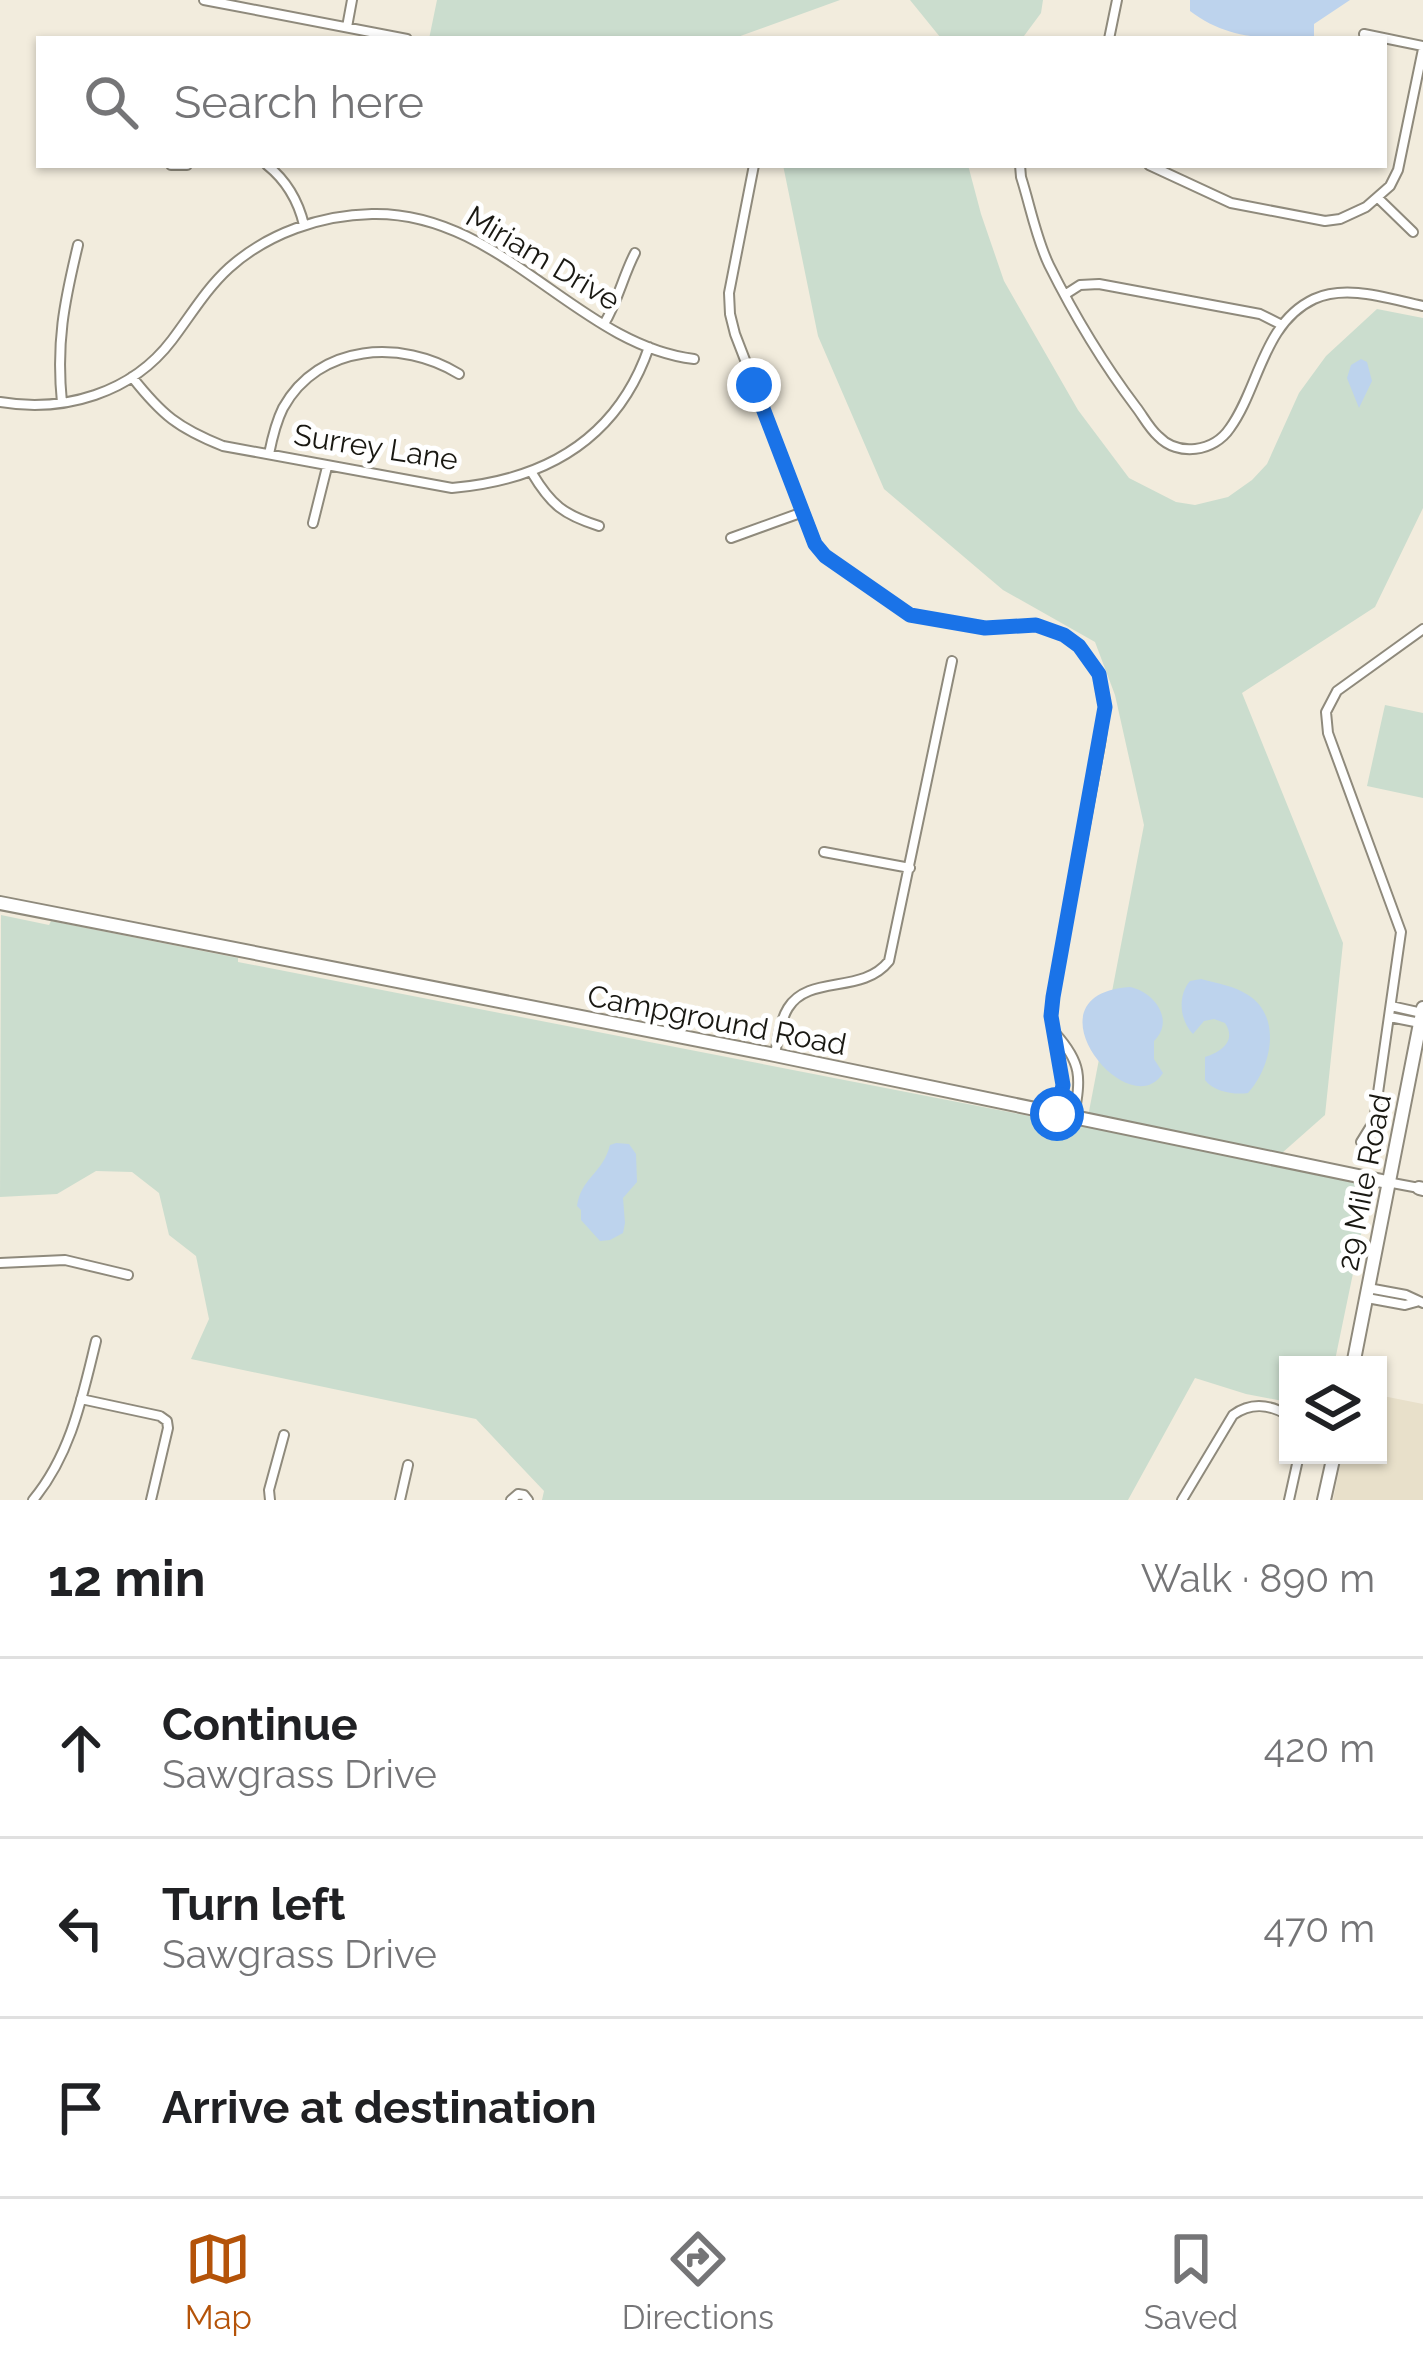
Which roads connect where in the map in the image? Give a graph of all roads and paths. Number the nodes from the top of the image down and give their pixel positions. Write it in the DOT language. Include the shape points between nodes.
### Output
graph roads {
  1 [pos="204,0"];
  2 [pos="352,0"];
  3 [pos="1117,0"];
  4 [pos="347,27"];
  5 [pos="1364,34"];
  6 [pos="392,36"];
  7 [pos="1110,36"];
  8 [pos="1372,36"];
  9 [pos="1387,39"];
  10 [pos="1423,48"];
  11 [pos="270,168"];
  12 [pos="753,168"];
  13 [pos="1020,168"];
  14 [pos="1155,168"];
  15 [pos="1378,198"];
  16 [pos="304,225"];
  17 [pos="1413,232"];
  18 [pos="78,245"];
  19 [pos="635,254"];
  20 [pos="1066,294"];
  21 [pos="1423,306"];
  22 [pos="604,324"];
  23 [pos="1282,325"];
  24 [pos="649,347"];
  25 [pos="694,359"];
  26 [pos="459,374"];
  27 [pos="132,377"];
  28 [pos="0,402"];
  29 [pos="62,403"];
  30 [pos="268,454"];
  31 [pos="327,467"];
  32 [pos="532,473"];
  33 [pos="803,512"];
  34 [pos="313,523"];
  35 [pos="599,526"];
  36 [pos="731,538"];
  37 [pos="1423,629"];
  38 [pos="952,662"];
  39 [pos="824,851"];
  40 [pos="910,868"];
  41 [pos="0,903"];
  42 [pos="1390,1011"];
  43 [pos="1422,1015"];
  44 [pos="1055,1033"];
  45 [pos="775,1055"];
  46 [pos="1077,1064"];
  47 [pos="1061,1067"];
  48 [pos="1057,1114"];
  49 [pos="1074,1117"];
  50 [pos="1361,1142"];
  51 [pos="1387,1182"];
  52 [pos="1421,1188"];
  53 [pos="0,1262"];
  54 [pos="128,1275"];
  55 [pos="1367,1293"];
  56 [pos="1419,1302"];
  57 [pos="96,1341"];
  58 [pos="1355,1356"];
  59 [pos="81,1399"];
  60 [pos="1279,1410"];
  61 [pos="284,1435"];
  62 [pos="1297,1464"];
  63 [pos="1332,1464"];
  64 [pos="409,1465"];
  65 [pos="33,1500"];
  66 [pos="151,1500"];
  67 [pos="270,1500"];
  68 [pos="400,1500"];
  69 [pos="511,1500"];
  70 [pos="528,1500"];
  71 [pos="1182,1500"];
  72 [pos="1289,1500"];
  73 [pos="1324,1500"];
  1 -- 4 [label="street"];
  2 -- 4 [label="street"];
  3 -- 7 [label="street"];
  4 -- 6 [label="street"];
  5 -- 8 [label="street"];
  9 -- 10 [label="street"];
  10 -- 15 [label="street" via="1398,170"];
  11 -- 16 [label="street" via="290,188"];
  12 -- 33 [label="street" via="730,314"];
  13 -- 20 [label="street" via="1047,261"];
  14 -- 15 [label="street" via="1231,203 1325,221"];
  15 -- 17 [label="street"];
  16 -- 22 [label="street, Miriam Drive" via="373,214 456,230"];
  16 -- 27 [label="street, Miriam Drive" via="230,267 160,355"];
  18 -- 29 [label="street" via="59,331"];
  19 -- 22 [label="street"];
  20 -- 23 [label="street" via="1099,284"];
  20 -- 23 [label="street" via="1100,359 1158,437 1188,449 1206,448 1231,428"];
  21 -- 23 [label="street" via="1326,295"];
  22 -- 24 [label="street, Miriam Drive"];
  24 -- 25 [label="street, Miriam Drive"];
  24 -- 32 [label="street, Surrey Lane" via="599,429"];
  26 -- 30 [label="street" via="413,353 371,352 327,365 284,408"];
  27 -- 29 [label="street, Miriam Drive"];
  27 -- 30 [label="street, Surrey Lane" via="188,432"];
  28 -- 29 [label="street, Miriam Drive"];
  30 -- 31 [label="street, Surrey Lane"];
  31 -- 32 [label="street, Surrey Lane" via="452,488"];
  31 -- 34 [label="street"];
  32 -- 35 [label="street" via="553,504"];
  33 -- 36 [label="street"];
  33 -- 44 [label="street" via="825,556 910,615 1051,629 1079,646 1099,674 1105,707 1053,997"];
  37 -- 42 [label="street" via="1337,691 1326,712 1402,932"];
  38 -- 40 [label="street"];
  39 -- 40 [label="street"];
  40 -- 45 [label="street" via="889,962 871,978 797,997"];
  41 -- 45 [label="street, Campground Road"];
  42 -- 43 [label="street"];
  42 -- 50 [label="street" via="1374,1121"];
  43 -- 51 [label="street, 29 Mile Road"];
  44 -- 46 [label="street"];
  44 -- 47 [label="street"];
  45 -- 48 [label="street, Campground Road"];
  46 -- 47 [label="street"];
  46 -- 49 [label="street"];
  47 -- 48 [label="street"];
  48 -- 49 [label="street, Campground Road"];
  49 -- 51 [label="street, Campground Road"];
  51 -- 52 [label="street, Campground Road"];
  51 -- 55 [label="street, 29 Mile Road"];
  53 -- 54 [label="street" via="65,1260"];
  55 -- 56 [label="street"];
  55 -- 58 [label="street, 29 Mile Road"];
  57 -- 59 [label="street"];
  59 -- 65 [label="street" via="62,1457"];
  59 -- 66 [label="street" via="166,1421"];
  60 -- 71 [label="street" via="1258,1405 1233,1415"];
  61 -- 67 [label="street"];
  62 -- 72 [label="street"];
  63 -- 73 [label="street"];
  64 -- 68 [label="street"];
  69 -- 70 [label="street"];
}
